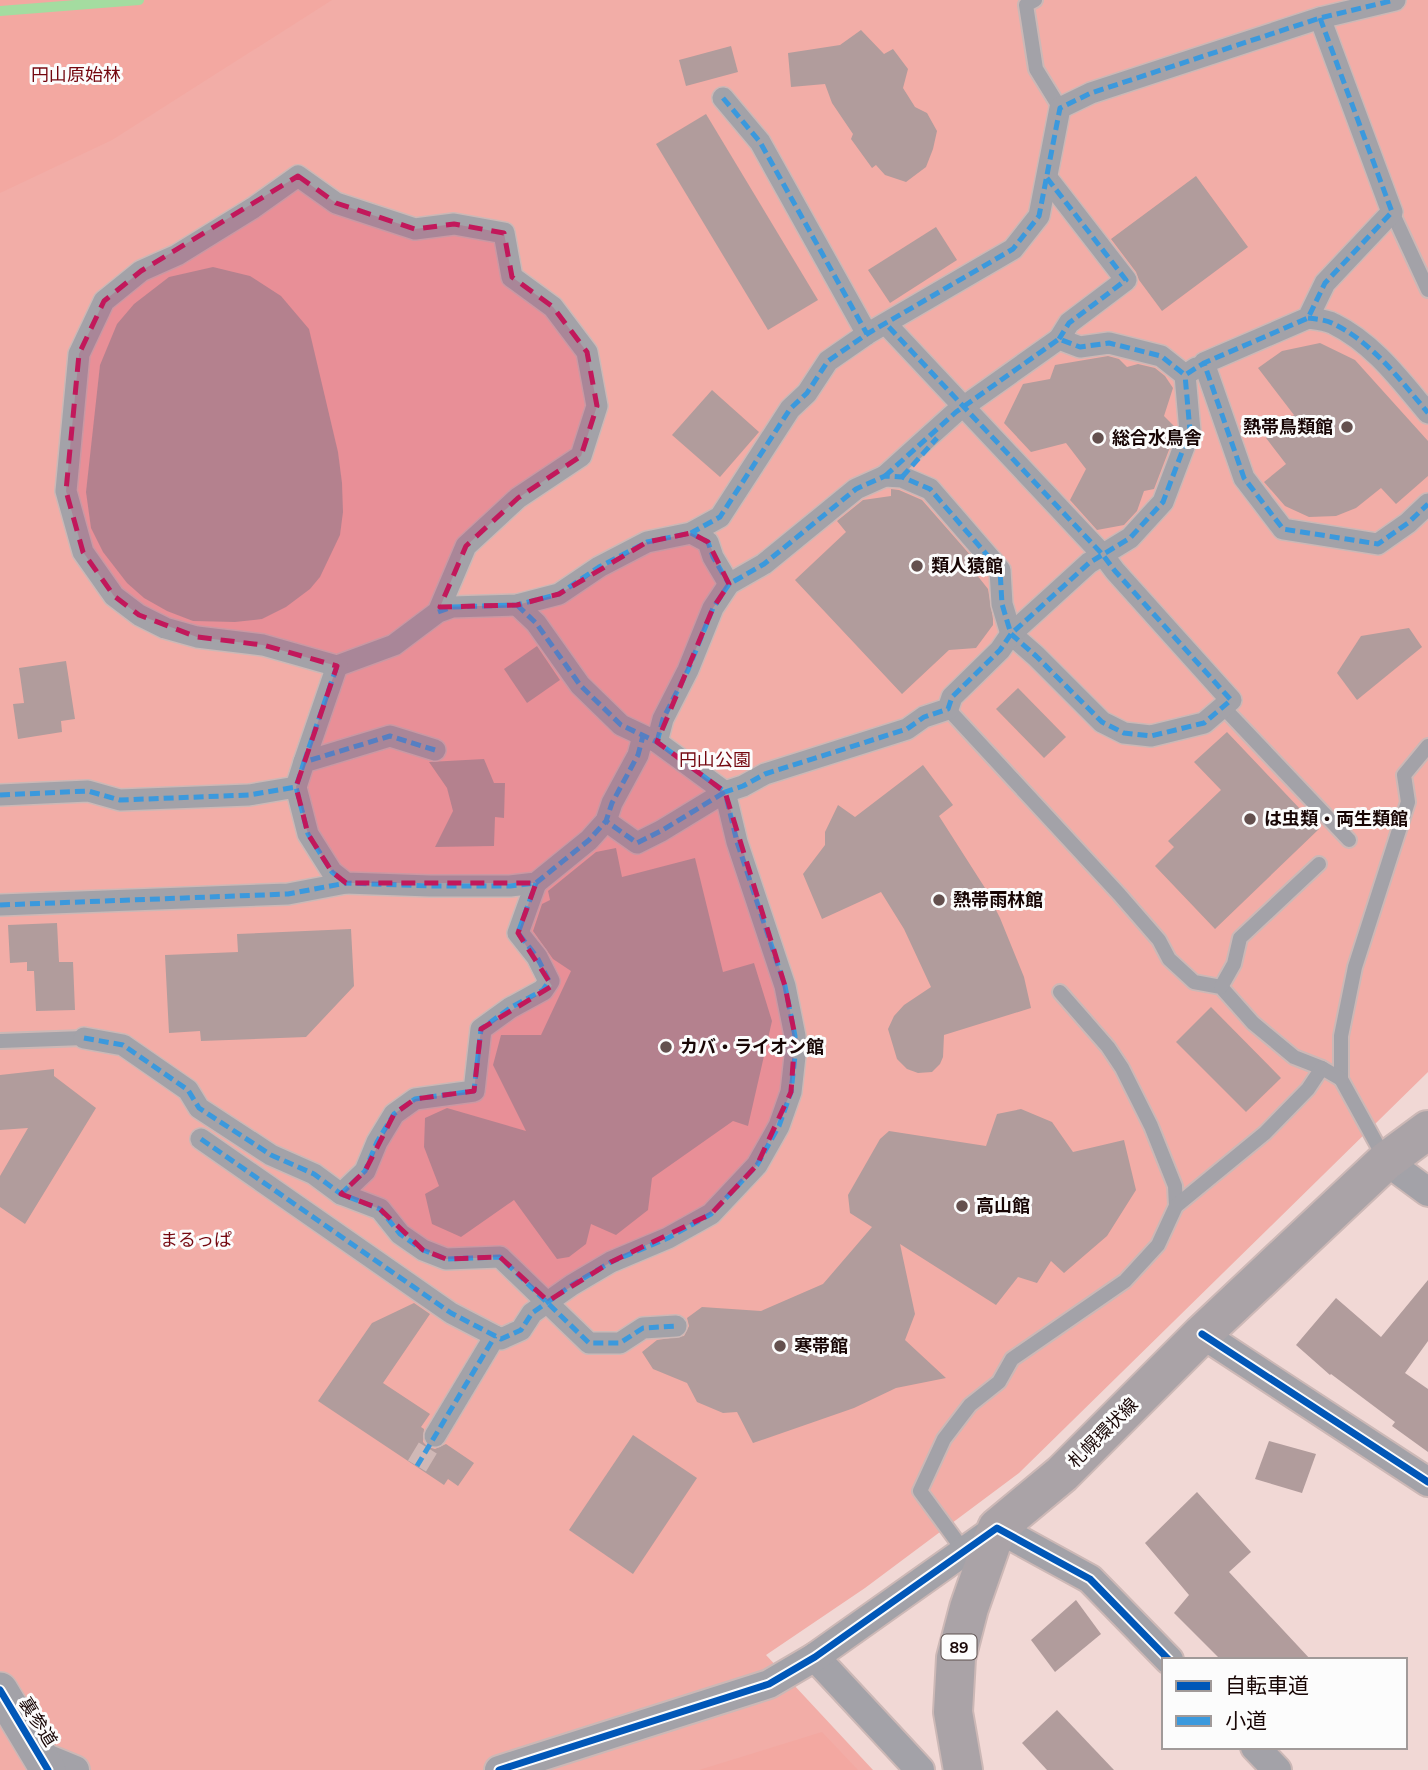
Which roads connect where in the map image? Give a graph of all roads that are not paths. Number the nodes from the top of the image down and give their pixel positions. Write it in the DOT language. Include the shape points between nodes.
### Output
graph roads {
  1 [pos="1035,0"];
  2 [pos="1395,0"];
  3 [pos="1320,18"];
  4 [pos="723,98"];
  5 [pos="1060,108"];
  6 [pos="1047,178"];
  7 [pos="1392,212"];
  8 [pos="1428,290"];
  9 [pos="1308,318"];
  10 [pos="876,329"];
  11 [pos="1059,339"];
  12 [pos="1204,363"];
  13 [pos="1185,375"];
  14 [pos="965,406"];
  15 [pos="1428,413"];
  16 [pos="894,476"];
  17 [pos="1428,504"];
  18 [pos="691,533"];
  19 [pos="1103,555"];
  20 [pos="729,584"];
  21 [pos="517,605"];
  22 [pos="438,612"];
  23 [pos="1011,634"];
  24 [pos="337,666"];
  25 [pos="1223,707"];
  26 [pos="948,709"];
  27 [pos="650,739"];
  28 [pos="1428,746"];
  29 [pos="435,750"];
  30 [pos="304,762"];
  31 [pos="296,786"];
  32 [pos="725,792"];
  33 [pos="0,795"];
  34 [pos="606,821"];
  35 [pos="1349,840"];
  36 [pos="1319,864"];
  37 [pos="346,883"];
  38 [pos="536,883"];
  39 [pos="0,905"];
  40 [pos="1221,987"];
  41 [pos="1060,992"];
  42 [pos="84,1038"];
  43 [pos="0,1041"];
  44 [pos="1322,1068"];
  45 [pos="1341,1079"];
  46 [pos="1428,1100"];
  47 [pos="1428,1130"];
  48 [pos="201,1139"];
  49 [pos="1385,1161"];
  50 [pos="1428,1192"];
  51 [pos="341,1194"];
  52 [pos="1176,1206"];
  53 [pos="548,1301"];
  54 [pos="676,1326"];
  55 [pos="1202,1334"];
  56 [pos="495,1336"];
  57 [pos="435,1436"];
  58 [pos="1428,1482"];
  59 [pos="997,1528"];
  60 [pos="964,1551"];
  61 [pos="815,1657"];
  62 [pos="1167,1658"];
  63 [pos="0,1690"];
  64 [pos="1257,1749"];
  65 [pos="44,1763"];
  66 [pos="75,1770"];
  67 [pos="499,1770"];
  68 [pos="920,1770"];
  69 [pos="963,1770"];
  70 [pos="1277,1770"];
  1 -- 5 [label="lane" via="1026,5 1036,69"];
  2 -- 3 [label="street"];
  3 -- 5 [label="street" via="1091,93"];
  3 -- 7 [label="street"];
  4 -- 10 [label="street" via="760,142"];
  5 -- 6 [label="street"];
  6 -- 10 [label="street" via="1039,216 1013,249"];
  6 -- 11 [label="street" via="1126,280 1069,323"];
  7 -- 8 [label="lane"];
  7 -- 9 [label="street" via="1325,282"];
  9 -- 12 [label="street"];
  9 -- 15 [label="street" via="1332,322 1354,337"];
  10 -- 14 [label="street"];
  10 -- 18 [label="street" via="828,361 790,409 720,517"];
  11 -- 13 [label="street" via="1080,347 1109,343 1161,356"];
  11 -- 14 [label="street"];
  12 -- 13 [label="street"];
  12 -- 17 [label="street" via="1244,478 1283,529 1378,544"];
  13 -- 19 [label="street" via="1190,432 1163,502 1130,538"];
  14 -- 16 [label="street" via="907,455"];
  14 -- 19 [label="street"];
  16 -- 20 [label="street" via="856,489 764,564"];
  16 -- 23 [label="street" via="930,489 1000,570 1002,604"];
  18 -- 20 [label="street" via="708,542"];
  18 -- 21 [label="street" via="647,542 559,594"];
  19 -- 23 [label="street"];
  19 -- 25 [label="street" via="1231,700"];
  20 -- 27 [label="street"];
  21 -- 22 [label="street" via="452,607"];
  21 -- 27 [label="street" via="536,623 580,685 621,725"];
  22 -- 24 [label="street" via="394,645"];
  22 -- 24 [label="street" via="466,546 518,498 581,456 597,406 587,352 553,307 512,277 504,233 454,224 415,229 336,203 298,176 177,254 141,271 104,301 79,354 66,491 83,552 114,596 139,615 197,637 263,645"];
  23 -- 25 [label="street" via="1102,722 1124,733 1151,736 1204,723"];
  23 -- 26 [label="street" via="952,697"];
  24 -- 30 [label="street"];
  25 -- 35 [label="lane"];
  26 -- 32 [label="street" via="907,729 765,774"];
  26 -- 40 [label="lane" via="1119,894 1169,960 1194,982"];
  27 -- 32 [label="street"];
  27 -- 34 [label="street"];
  28 -- 45 [label="lane" via="1404,775 1408,802 1354,967 1341,1036"];
  29 -- 30 [label="street" via="390,736"];
  30 -- 31 [label="street"];
  31 -- 33 [label="street" via="249,795 120,800 88,791"];
  31 -- 37 [label="street" via="308,834 332,872"];
  32 -- 34 [label="street" via="637,843"];
  32 -- 53 [label="street" via="785,986 795,1036 791,1092 757,1165 711,1214 611,1262"];
  34 -- 38 [label="street"];
  36 -- 40 [label="lane" via="1240,938 1234,964"];
  37 -- 38 [label="street" via="430,887"];
  37 -- 39 [label="street" via="288,894"];
  38 -- 51 [label="street" via="518,933 549,981 543,990 481,1029 474,1091 415,1099 394,1114 365,1171"];
  40 -- 44 [label="lane" via="1253,1023 1294,1057"];
  41 -- 52 [label="lane" via="1122,1068 1175,1186"];
  42 -- 43 [label="lane"];
  42 -- 51 [label="street" via="123,1045 188,1090 199,1108"];
  44 -- 45 [label="lane"];
  44 -- 52 [label="lane" via="1308,1090 1265,1133"];
  45 -- 49 [label="lane"];
  46 -- 49 [label="main road, 札幌環状線"];
  47 -- 49 [label="main road, 札幌環状線"];
  48 -- 56 [label="street" via="451,1313"];
  49 -- 50 [label="street"];
  49 -- 55 [label="main road, 札幌環状線"];
  51 -- 53 [label="street" via="380,1209 400,1234 422,1250 446,1259 500,1257"];
  52 -- 60 [label="lane" via="1158,1245 1125,1281 1012,1359 999,1381 970,1405 944,1439 920,1490"];
  53 -- 54 [label="street" via="589,1343 620,1343 643,1328"];
  53 -- 56 [label="street" via="532,1313 521,1330 501,1339"];
  55 -- 58 [label="street"];
  55 -- 59 [label="main road, 札幌環状線" via="1062,1474"];
  56 -- 57 [label="street"];
  59 -- 60 [label="street"];
  59 -- 62 [label="street" via="1090,1579"];
  59 -- 69 [label="main road, 89" via="956,1658 953,1712"];
  60 -- 61 [label="street"];
  61 -- 67 [label="street" via="769,1684"];
  61 -- 68 [label="street"];
  63 -- 65 [label="street, 裏参道"];
  64 -- 70 [label="street"];
  65 -- 66 [label="street"];
}
